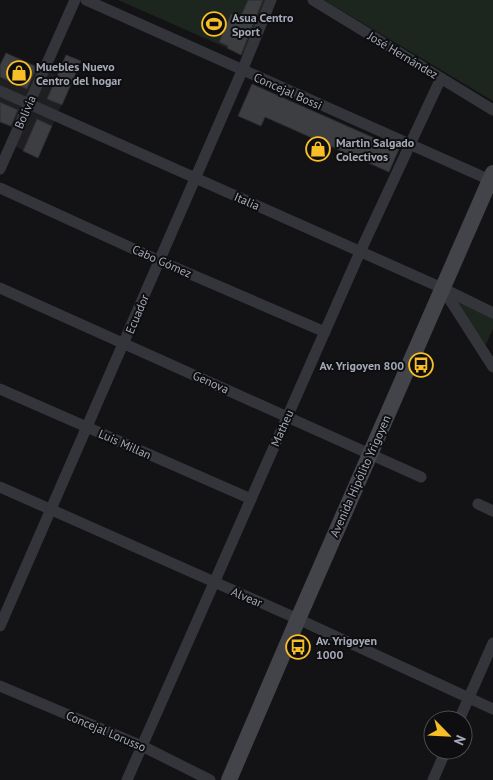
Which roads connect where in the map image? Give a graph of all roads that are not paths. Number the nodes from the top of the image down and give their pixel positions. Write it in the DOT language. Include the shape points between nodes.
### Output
graph roads {
  1 [pos="75,0"];
  2 [pos="86,0"];
  3 [pos="271,0"];
  4 [pos="313,0"];
  5 [pos="242,71"];
  6 [pos="441,78"];
  7 [pos="0,91"];
  8 [pos="29,104"];
  9 [pos="493,110"];
  10 [pos="410,144"];
  11 [pos="0,169"];
  12 [pos="491,176"];
  13 [pos="196,178"];
  14 [pos="0,188"];
  15 [pos="360,252"];
  16 [pos="160,261"];
  17 [pos="0,288"];
  18 [pos="442,288"];
  19 [pos="493,313"];
  20 [pos="325,332"];
  21 [pos="124,342"];
  22 [pos="493,367"];
  23 [pos="0,389"];
  24 [pos="288,416"];
  25 [pos="87,427"];
  26 [pos="370,454"];
  27 [pos="421,477"];
  28 [pos="0,486"];
  29 [pos="251,499"];
  30 [pos="478,504"];
  31 [pos="52,509"];
  32 [pos="493,511"];
  33 [pos="214,583"];
  34 [pos="298,619"];
  35 [pos="0,626"];
  36 [pos="493,643"];
  37 [pos="0,686"];
  38 [pos="469,698"];
  39 [pos="493,709"];
  40 [pos="464,710"];
  41 [pos="142,746"];
  42 [pos="442,760"];
  43 [pos="127,780"];
  44 [pos="210,780"];
  45 [pos="229,780"];
  46 [pos="433,780"];
  1 -- 8 [label="street, Bolivia"];
  2 -- 5 [label="street, Concejal Bossi"];
  3 -- 5 [label="street, Ecuador"];
  4 -- 6 [label="street, José Hernández"];
  5 -- 10 [label="street, Concejal Bossi"];
  5 -- 13 [label="street, Ecuador"];
  6 -- 9 [label="street, José Hernández"];
  6 -- 10 [label="street, Matheu"];
  7 -- 8 [label="street, Italia"];
  8 -- 11 [label="street, Bolivia"];
  8 -- 13 [label="street, Italia"];
  10 -- 12 [label="street, Concejal Bossi"];
  10 -- 15 [label="street, Matheu"];
  12 -- 18 [label="main road, Avenida Hipólito Yrigoyen"];
  13 -- 15 [label="street, Italia"];
  13 -- 16 [label="street, Ecuador"];
  14 -- 16 [label="street, Cabo Gómez"];
  15 -- 18 [label="street, Italia"];
  15 -- 20 [label="street, Matheu"];
  16 -- 20 [label="street, Cabo Gómez"];
  16 -- 21 [label="street, Ecuador"];
  17 -- 21 [label="street, Genova"];
  18 -- 19 [label="street, Italia"];
  18 -- 22 [label="street"];
  18 -- 26 [label="main road, Avenida Hipólito Yrigoyen"];
  20 -- 24 [label="street, Matheu"];
  21 -- 24 [label="street, Genova"];
  21 -- 25 [label="street, Ecuador"];
  23 -- 25 [label="street, Luis Millan"];
  24 -- 26 [label="street, Genova"];
  24 -- 29 [label="street, Matheu"];
  25 -- 29 [label="street, Luis Millan"];
  25 -- 31 [label="street, Ecuador"];
  26 -- 27 [label="street, Genova"];
  26 -- 34 [label="main road, Avenida Hipólito Yrigoyen"];
  28 -- 31 [label="street, Alvear"];
  29 -- 33 [label="street, Matheu"];
  30 -- 32 [label="street"];
  31 -- 33 [label="street, Alvear"];
  31 -- 35 [label="street, Ecuador"];
  33 -- 34 [label="street, Alvear"];
  33 -- 41 [label="street, Matheu"];
  34 -- 38 [label="street, Alvear"];
  34 -- 45 [label="main road, Avenida Hipólito Yrigoyen"];
  36 -- 38 [label="street"];
  37 -- 41 [label="street, Concejal Lorusso"];
  38 -- 39 [label="street, Alvear"];
  38 -- 40 [label="street"];
  41 -- 43 [label="street, Matheu"];
  41 -- 44 [label="street, Concejal Lorusso"];
  42 -- 46 [label="street"];
}
